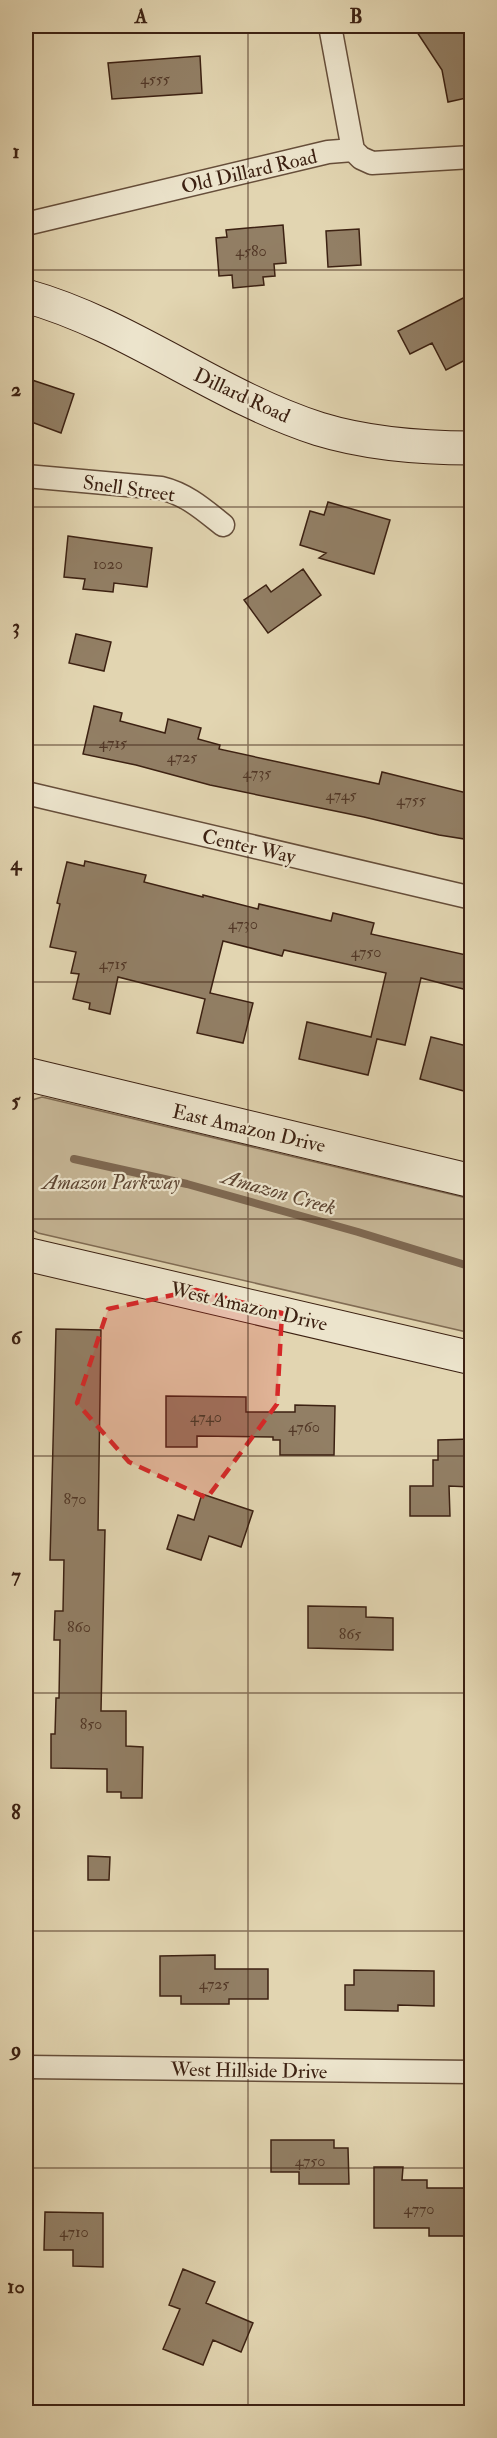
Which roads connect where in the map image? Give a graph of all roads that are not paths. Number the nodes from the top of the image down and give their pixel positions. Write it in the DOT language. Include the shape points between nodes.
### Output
graph roads {
  1 [pos="330,26"];
  2 [pos="353,150"];
  3 [pos="471,157"];
  4 [pos="26,224"];
  5 [pos="26,296"];
  6 [pos="471,448"];
  7 [pos="26,476"];
  8 [pos="223,525"];
  9 [pos="26,793"];
  10 [pos="471,898"];
  11 [pos="26,1074"];
  12 [pos="471,1181"];
  13 [pos="26,1254"];
  14 [pos="471,1358"];
  15 [pos="26,2067"];
  16 [pos="471,2072"];
  1 -- 2 [label="street"];
  2 -- 3 [label="street" via="372,163"];
  2 -- 4 [label="street, Old Dillard Road" via="310,155"];
  5 -- 6 [label="street, Dillard Road" via="101,322 236,394 319,429 389,443"];
  7 -- 8 [label="street, Snell Street" via="175,491"];
  9 -- 10 [label="street, Center Way"];
  11 -- 12 [label="street, East Amazon Drive"];
  13 -- 14 [label="street, West Amazon Drive"];
  15 -- 16 [label="street, West Hillside Drive"];
}
